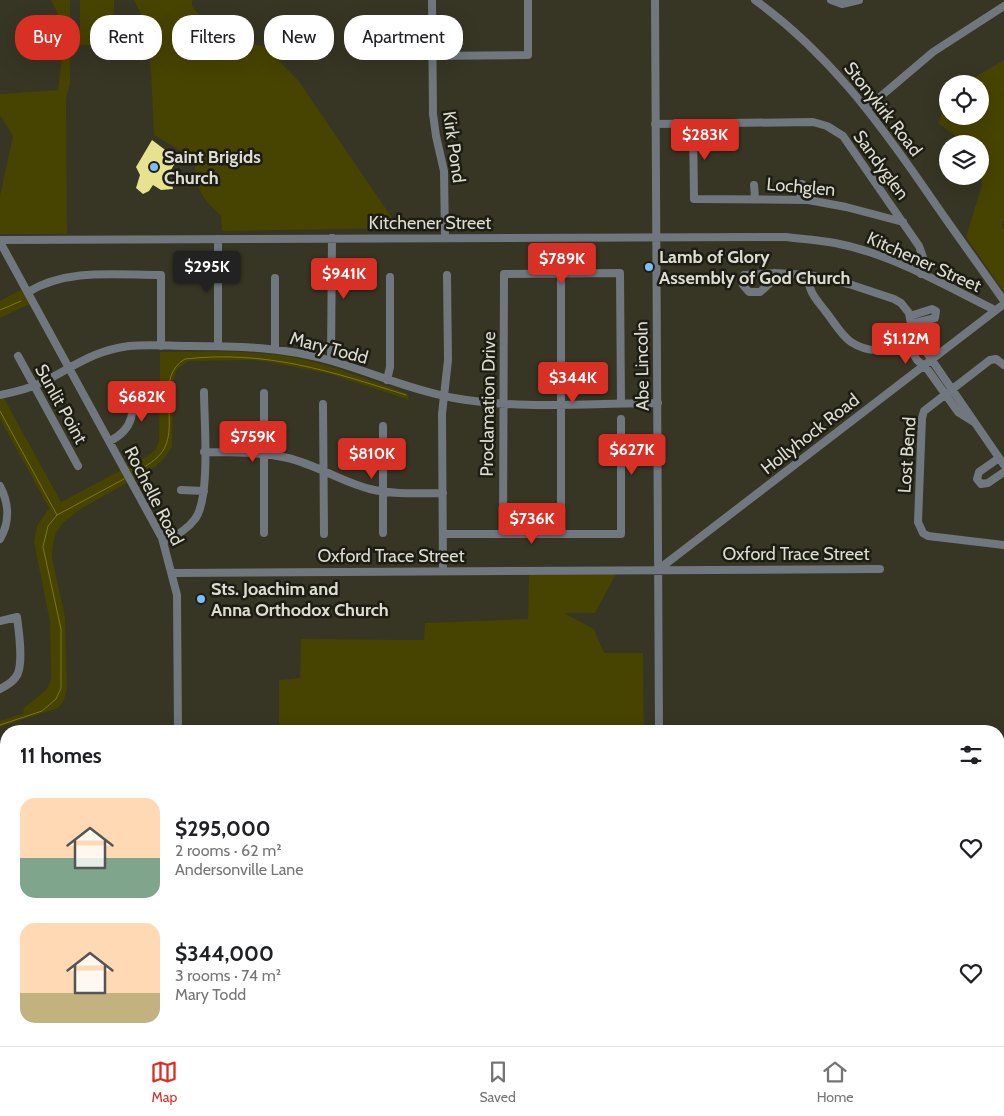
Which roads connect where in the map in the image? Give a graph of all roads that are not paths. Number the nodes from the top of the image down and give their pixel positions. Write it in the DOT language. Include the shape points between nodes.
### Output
graph roads {
  1 [pos="432,0"];
  2 [pos="528,0"];
  3 [pos="654,0"];
  4 [pos="755,0"];
  5 [pos="830,0"];
  6 [pos="859,0"];
  7 [pos="1004,6"];
  8 [pos="432,15"];
  9 [pos="463,56"];
  10 [pos="432,60"];
  11 [pos="867,108"];
  12 [pos="655,124"];
  13 [pos="693,124"];
  14 [pos="802,184"];
  15 [pos="754,185"];
  16 [pos="755,198"];
  17 [pos="800,200"];
  18 [pos="903,222"];
  19 [pos="332,238"];
  20 [pos="445,238"];
  21 [pos="656,238"];
  22 [pos="218,239"];
  23 [pos="0,241"];
  24 [pos="774,273"];
  25 [pos="561,274"];
  26 [pos="921,274"];
  27 [pos="447,275"];
  28 [pos="809,275"];
  29 [pos="390,277"];
  30 [pos="275,278"];
  31 [pos="28,292"];
  32 [pos="1004,303"];
  33 [pos="995,310"];
  34 [pos="923,312"];
  35 [pos="910,320"];
  36 [pos="925,321"];
  37 [pos="906,338"];
  38 [pos="918,344"];
  39 [pos="161,346"];
  40 [pos="218,346"];
  41 [pos="275,349"];
  42 [pos="911,350"];
  43 [pos="18,356"];
  44 [pos="331,360"];
  45 [pos="931,360"];
  46 [pos="1004,364"];
  47 [pos="69,366"];
  48 [pos="923,366"];
  49 [pos="387,380"];
  50 [pos="129,385"];
  51 [pos="34,386"];
  52 [pos="952,389"];
  53 [pos="204,392"];
  54 [pos="264,393"];
  55 [pos="945,394"];
  56 [pos="0,395"];
  57 [pos="445,396"];
  58 [pos="503,403"];
  59 [pos="621,403"];
  60 [pos="658,403"];
  61 [pos="323,404"];
  62 [pos="562,404"];
  63 [pos="621,419"];
  64 [pos="974,422"];
  65 [pos="383,426"];
  66 [pos="110,441"];
  67 [pos="204,452"];
  68 [pos="264,454"];
  69 [pos="1002,462"];
  70 [pos="78,466"];
  71 [pos="323,469"];
  72 [pos="1004,472"];
  73 [pos="0,486"];
  74 [pos="181,490"];
  75 [pos="204,491"];
  76 [pos="383,491"];
  77 [pos="443,493"];
  78 [pos="264,533"];
  79 [pos="383,533"];
  80 [pos="324,534"];
  81 [pos="443,534"];
  82 [pos="503,534"];
  83 [pos="561,534"];
  84 [pos="0,539"];
  85 [pos="164,542"];
  86 [pos="1004,545"];
  87 [pos="658,570"];
  88 [pos="880,570"];
  89 [pos="443,571"];
  90 [pos="173,573"];
  91 [pos="0,621"];
  92 [pos="0,689"];
  93 [pos="178,725"];
  94 [pos="659,725"];
  1 -- 8 [label="street, Kirk Pond"];
  2 -- 9 [label="street" via="528,56"];
  3 -- 12 [label="street, Abe Lincoln"];
  4 -- 11 [label="street, Stonykirk Road" via="810,45"];
  5 -- 6 [label="street" via="842,4"];
  7 -- 11 [label="street" via="933,52"];
  10 -- 20 [label="street, Kirk Pond" via="434,128 445,180"];
  11 -- 32 [label="street, Stonykirk Road"];
  12 -- 13 [label="street, Sandyglen"];
  12 -- 21 [label="street, Abe Lincoln"];
  13 -- 16 [label="street, Lochglen" via="694,199"];
  13 -- 18 [label="street, Sandyglen" via="808,122 827,126 843,136"];
  14 -- 17 [label="street"];
  15 -- 16 [label="street"];
  16 -- 17 [label="street, Lochglen"];
  17 -- 18 [label="street, Lochglen" via="832,204"];
  18 -- 26 [label="street, Sandyglen" via="922,250"];
  19 -- 20 [label="street, Kitchener Street"];
  19 -- 22 [label="street, Kitchener Street"];
  19 -- 44 [label="street"];
  20 -- 21 [label="street, Kitchener Street"];
  21 -- 26 [label="street, Kitchener Street" via="769,236 834,243 875,254"];
  21 -- 60 [label="street, Abe Lincoln"];
  22 -- 23 [label="street, Kitchener Street"];
  22 -- 40 [label="street"];
  23 -- 31 [label="street, Rochelle Road"];
  24 -- 28 [label="street"];
  25 -- 58 [label="street, Proclamation Drive" via="504,274"];
  25 -- 59 [label="street" via="620,273"];
  25 -- 62 [label="street"];
  26 -- 33 [label="street, Kitchener Street"];
  27 -- 57 [label="street"];
  28 -- 35 [label="street" via="894,299 902,303"];
  28 -- 37 [label="street" via="810,292 850,341 860,347 881,350 896,346"];
  29 -- 49 [label="street" via="390,367"];
  30 -- 41 [label="street"];
  31 -- 39 [label="street" via="73,275 161,275"];
  31 -- 47 [label="street, Rochelle Road"];
  32 -- 33 [label="street, Hollyhock Road"];
  33 -- 45 [label="street, Hollyhock Road"];
  34 -- 35 [label="street"];
  34 -- 36 [label="street"];
  34 -- 36 [label="street" via="936,311 935,318"];
  35 -- 36 [label="street"];
  35 -- 37 [label="street"];
  37 -- 38 [label="street"];
  37 -- 42 [label="street"];
  38 -- 42 [label="street"];
  38 -- 45 [label="street"];
  39 -- 40 [label="street, Mary Todd"];
  39 -- 47 [label="street, Mary Todd" via="114,348"];
  40 -- 41 [label="street, Mary Todd"];
  41 -- 44 [label="street, Mary Todd"];
  42 -- 48 [label="street"];
  43 -- 51 [label="street, Sunlit Point"];
  44 -- 49 [label="street, Mary Todd"];
  45 -- 48 [label="street, Hollyhock Road"];
  45 -- 52 [label="street"];
  46 -- 52 [label="street, Lost Bend" via="996,358 990,360"];
  47 -- 51 [label="street, Mary Todd"];
  47 -- 66 [label="street, Rochelle Road"];
  48 -- 55 [label="street"];
  48 -- 87 [label="street, Hollyhock Road"];
  49 -- 57 [label="street, Mary Todd"];
  50 -- 66 [label="street" via="131,423 122,435"];
  51 -- 56 [label="street, Mary Todd"];
  51 -- 70 [label="street, Sunlit Point"];
  52 -- 55 [label="street, Lost Bend"];
  52 -- 64 [label="street"];
  53 -- 67 [label="street"];
  54 -- 68 [label="street"];
  55 -- 64 [label="street" via="962,416"];
  55 -- 86 [label="street, Lost Bend" via="928,407 922,418 918,522 921,530 931,537"];
  57 -- 58 [label="street, Mary Todd"];
  57 -- 77 [label="street" via="442,414"];
  58 -- 62 [label="street, Mary Todd"];
  58 -- 82 [label="street, Proclamation Drive"];
  59 -- 60 [label="street, Mary Todd"];
  59 -- 62 [label="street, Mary Todd"];
  60 -- 87 [label="street, Abe Lincoln"];
  61 -- 71 [label="street"];
  62 -- 83 [label="street"];
  63 -- 83 [label="street" via="621,534"];
  64 -- 69 [label="street"];
  65 -- 76 [label="street"];
  66 -- 85 [label="street, Rochelle Road"];
  67 -- 68 [label="street"];
  67 -- 75 [label="street"];
  68 -- 71 [label="street"];
  68 -- 78 [label="street"];
  69 -- 72 [label="street" via="979,472 977,479 981,484 988,483"];
  71 -- 76 [label="street"];
  71 -- 80 [label="street"];
  73 -- 84 [label="street" via="7,515 6,528"];
  74 -- 75 [label="street"];
  75 -- 85 [label="street" via="196,519"];
  76 -- 77 [label="street"];
  76 -- 79 [label="street"];
  77 -- 81 [label="street"];
  81 -- 82 [label="street"];
  81 -- 89 [label="street"];
  82 -- 83 [label="street"];
  85 -- 90 [label="street, Rochelle Road"];
  87 -- 88 [label="street, Oxford Trace Street"];
  87 -- 89 [label="street, Oxford Trace Street"];
  87 -- 94 [label="street, Abe Lincoln"];
  89 -- 90 [label="street, Oxford Trace Street"];
  90 -- 93 [label="street, Rochelle Road" via="177,595"];
  91 -- 92 [label="street" via="17,618 19,632 18,674"];
}
